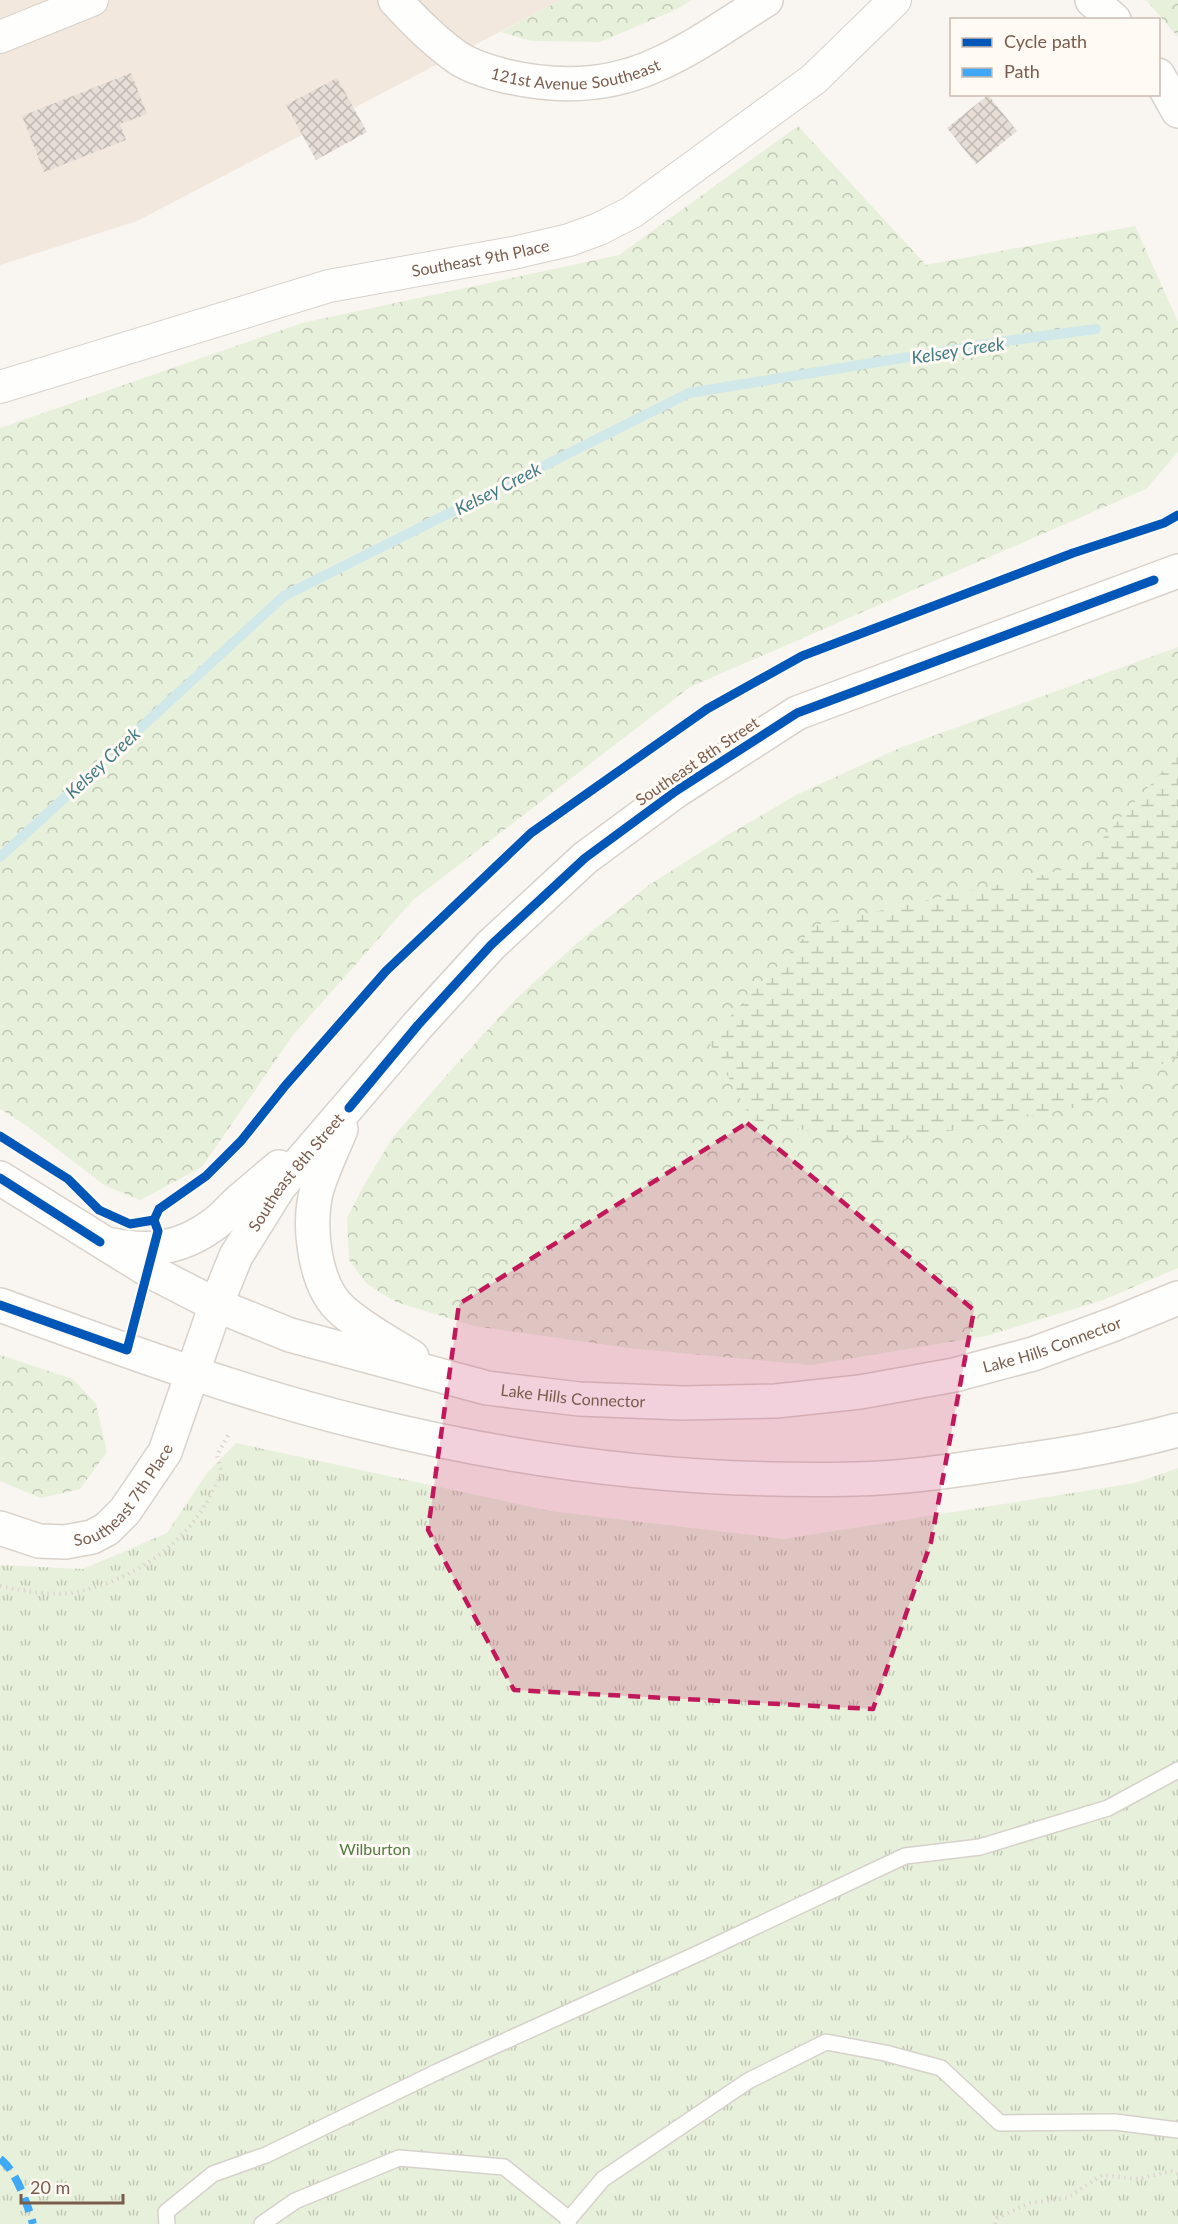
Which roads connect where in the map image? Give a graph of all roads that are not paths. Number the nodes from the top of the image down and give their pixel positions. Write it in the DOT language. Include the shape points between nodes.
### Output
graph roads {
  1 [pos="92,0"];
  2 [pos="394,0"];
  3 [pos="766,0"];
  4 [pos="895,0"];
  5 [pos="1092,0"];
  6 [pos="1112,18"];
  7 [pos="0,37"];
  8 [pos="1160,79"];
  9 [pos="1178,111"];
  10 [pos="0,387"];
  11 [pos="1178,557"];
  12 [pos="1166,576"];
  13 [pos="349,1108"];
  14 [pos="0,1178"];
  15 [pos="100,1242"];
  16 [pos="1178,1298"];
  17 [pos="0,1305"];
  18 [pos="216,1305"];
  19 [pos="193,1373"];
  20 [pos="440,1374"];
  21 [pos="1178,1430"];
  22 [pos="0,1528"];
  23 [pos="1178,1770"];
  24 [pos="1178,2130"];
  25 [pos="568,2221"];
  26 [pos="167,2224"];
  27 [pos="262,2224"];
  1 -- 7 [label="street"];
  2 -- 3 [label="main road, 121st Avenue Southeast" via="459,59 489,72 532,82 574,85 656,66"];
  4 -- 10 [label="street, Southeast 9th Place" via="813,79 632,212 599,229 513,254 329,286"];
  5 -- 6 [label="main road"];
  8 -- 9 [label="main road"];
  11 -- 12 [label="main road"];
  12 -- 13 [label="main road, Southeast 8th Street" via="797,713 676,791 585,858 491,945"];
  13 -- 15 [label="main road" via="191,1240 154,1249 130,1249"];
  13 -- 18 [label="main road, Southeast 8th Street" via="279,1187 236,1256"];
  13 -- 20 [label="main road" via="316,1191 315,1259 326,1289 342,1311"];
  14 -- 15 [label="main road, Lake Hills Connector"];
  15 -- 18 [label="main road, Lake Hills Connector"];
  16 -- 20 [label="main road, Lake Hills Connector" via="1033,1354 954,1375 860,1392 776,1401 683,1403 579,1398 487,1388"];
  17 -- 19 [label="main road"];
  18 -- 19 [label="main road, Southeast 8th Street"];
  18 -- 20 [label="main road, Lake Hills Connector" via="290,1335"];
  19 -- 21 [label="main road" via="361,1423 441,1440 622,1469 696,1475 859,1479 1066,1454"];
  19 -- 22 [label="main road, Southeast 7th Place" via="165,1452 125,1511 107,1529 92,1537 64,1542 39,1541"];
  23 -- 26 [label="lane" via="1108,1808 980,1847 904,1856 266,2155 213,2174 166,2212"];
  24 -- 25 [label="lane" via="1115,2122 1000,2123 940,2068 826,2042 748,2081 603,2178"];
  25 -- 27 [label="lane" via="504,2167 399,2158 295,2201"];
}
